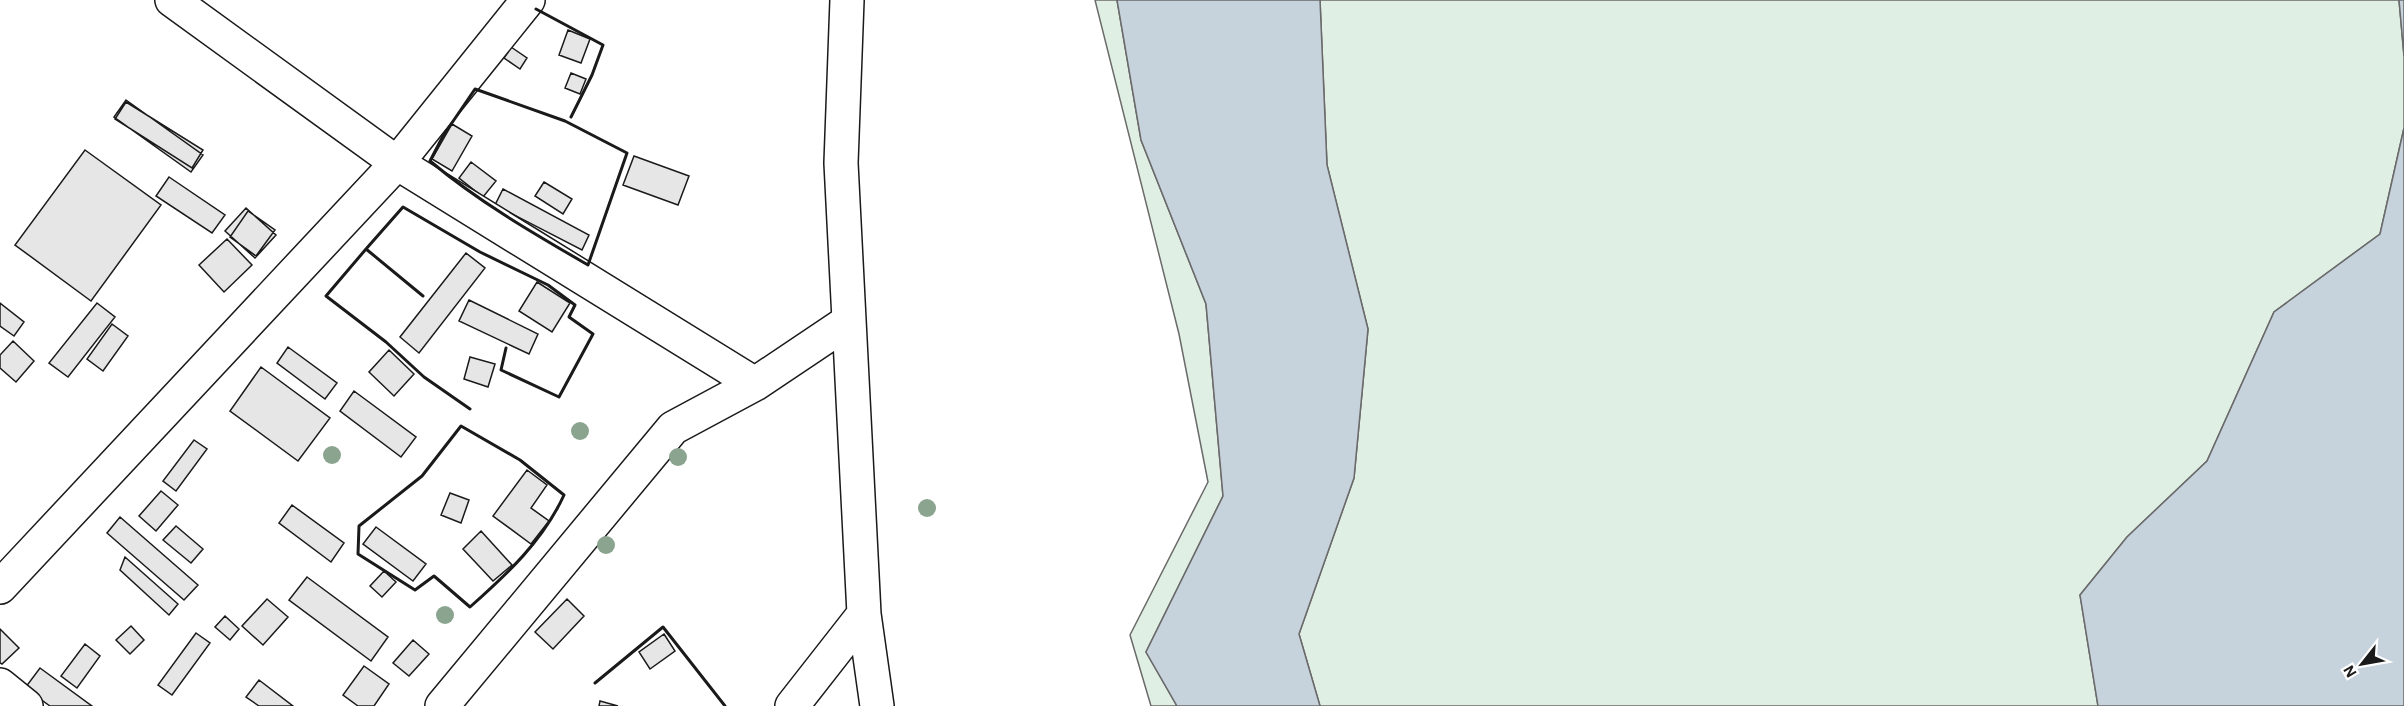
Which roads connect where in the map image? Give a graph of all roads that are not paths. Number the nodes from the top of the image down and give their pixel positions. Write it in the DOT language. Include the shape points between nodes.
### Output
graph roads {
  1 [pos="172,0"];
  2 [pos="528,0"];
  3 [pos="846,0"];
  4 [pos="397,164"];
  5 [pos="849,321"];
  6 [pos="755,384"];
  7 [pos="0,587"];
  8 [pos="864,614"];
  9 [pos="0,685"];
  10 [pos="26,706"];
  11 [pos="442,706"];
  12 [pos="792,706"];
  13 [pos="878,706"];
  1 -- 4 [label="street"];
  2 -- 4 [label="street"];
  3 -- 5 [label="street" via="841,163"];
  4 -- 6 [label="street"];
  4 -- 7 [label="street"];
  5 -- 6 [label="street"];
  5 -- 8 [label="street"];
  6 -- 11 [label="street" via="673,428"];
  8 -- 12 [label="street"];
  8 -- 13 [label="street"];
  9 -- 10 [label="street"];
}
